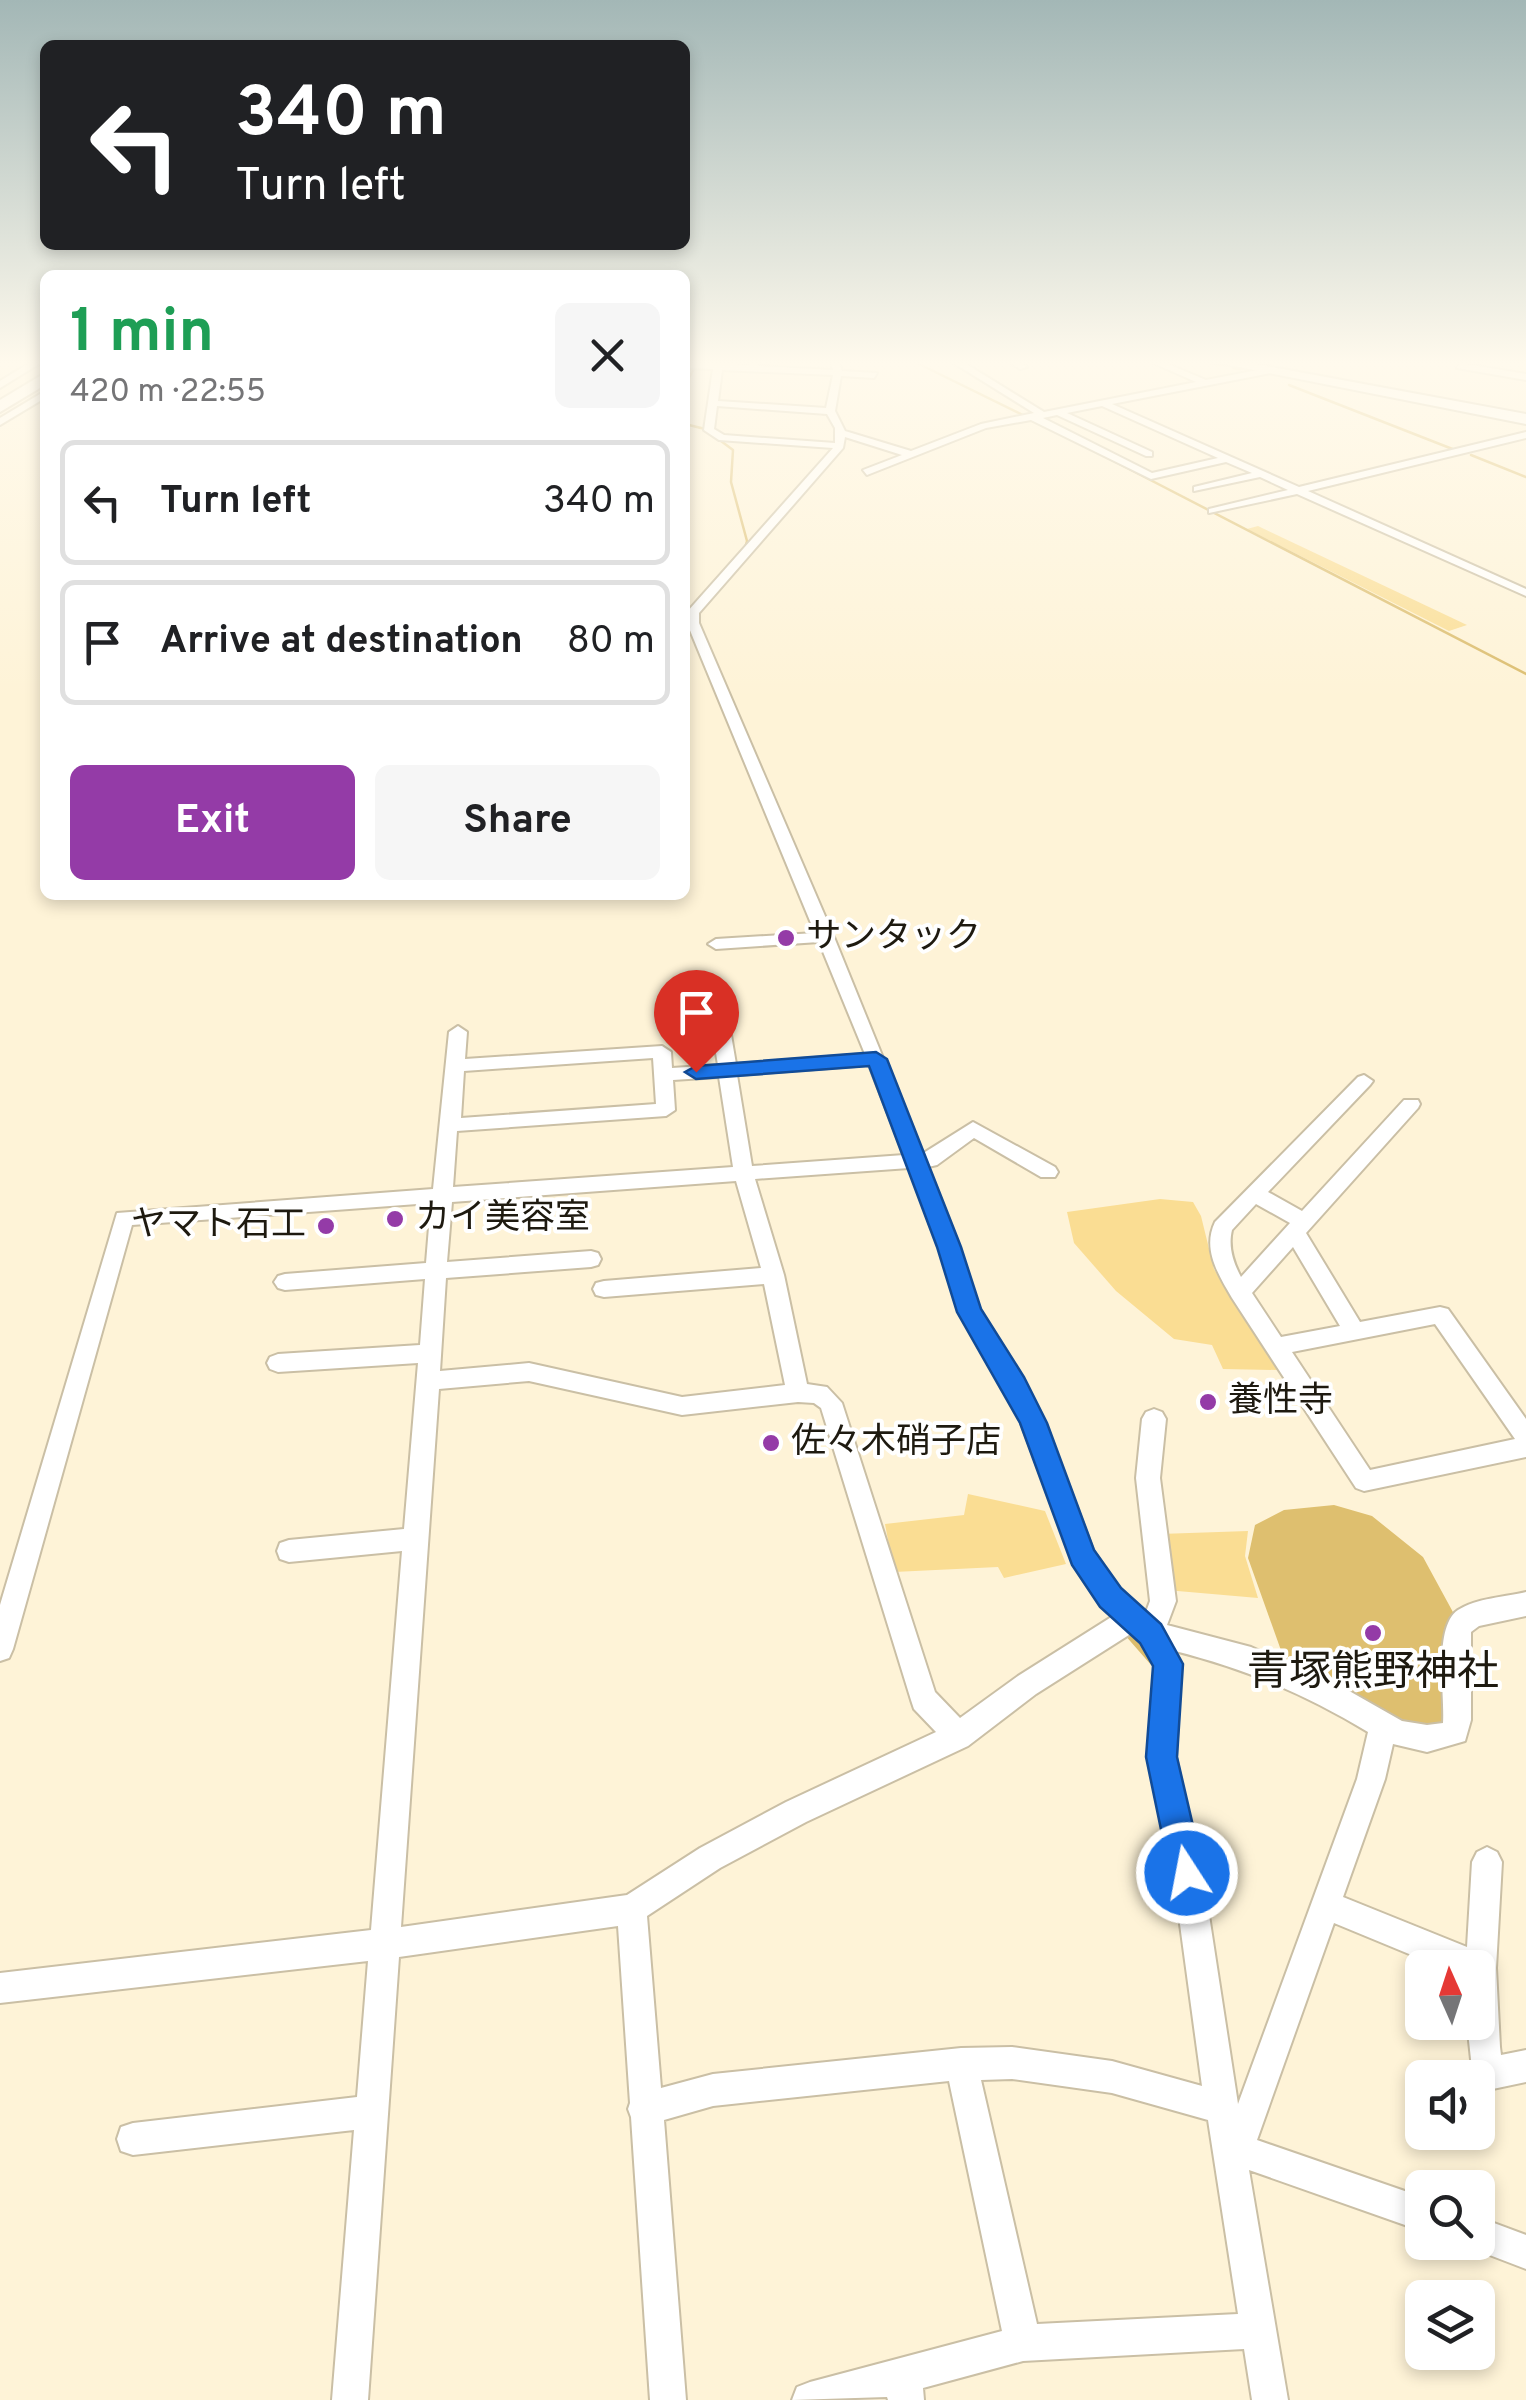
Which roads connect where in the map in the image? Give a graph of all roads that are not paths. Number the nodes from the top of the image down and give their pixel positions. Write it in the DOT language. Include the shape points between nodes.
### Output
graph roads {
  1 [pos="811,474"];
  2 [pos="1365,474"];
  3 [pos="1258,475"];
  4 [pos="1198,489"];
  5 [pos="1296,491"];
  6 [pos="1213,511"];
  7 [pos="1526,593"];
  8 [pos="826,937"];
  9 [pos="716,944"];
  10 [pos="720,1023"];
  11 [pos="458,1032"];
  12 [pos="876,1059"];
  13 [pos="456,1066"];
  14 [pos="727,1070"];
  15 [pos="664,1075"];
  16 [pos="1364,1081"];
  17 [pos="1411,1104"];
  18 [pos="451,1125"];
  19 [pos="914,1161"];
  20 [pos="1048,1172"];
  21 [pos="744,1174"];
  22 [pos="1255,1194"];
  23 [pos="442,1196"];
  24 [pos="1301,1228"];
  25 [pos="591,1259"];
  26 [pos="436,1269"];
  27 [pos="773,1275"];
  28 [pos="285,1282"];
  29 [pos="604,1290"];
  30 [pos="1240,1292"];
  31 [pos="1354,1329"];
  32 [pos="1275,1347"];
  33 [pos="278,1363"];
  34 [pos="429,1367"];
  35 [pos="798,1394"];
  36 [pos="1154,1420"];
  37 [pos="1526,1438"];
  38 [pos="1526,1447"];
  39 [pos="418,1538"];
  40 [pos="289,1551"];
  41 [pos="1526,1604"];
  42 [pos="1141,1626"];
  43 [pos="0,1648"];
  44 [pos="1383,1726"];
  45 [pos="958,1736"];
  46 [pos="1487,1862"];
  47 [pos="1324,1906"];
  48 [pos="632,1909"];
  49 [pos="385,1944"];
  50 [pos="1436,1950"];
  51 [pos="1480,1950"];
  52 [pos="0,1988"];
  53 [pos="1483,2040"];
  54 [pos="962,2064"];
  55 [pos="1526,2066"];
  56 [pos="1221,2107"];
  57 [pos="644,2109"];
  58 [pos="372,2112"];
  59 [pos="133,2139"];
  60 [pos="1228,2146"];
  61 [pos="1405,2208"];
  62 [pos="1495,2240"];
  63 [pos="1526,2252"];
  64 [pos="1256,2331"];
  65 [pos="1023,2342"];
  66 [pos="904,2389"];
  67 [pos="350,2400"];
  68 [pos="668,2400"];
  69 [pos="810,2400"];
  70 [pos="1270,2400"];
  1 -- 8 [label="street" via="692,618"];
  2 -- 5 [label="street"];
  3 -- 4 [label="street"];
  3 -- 5 [label="street"];
  5 -- 6 [label="street"];
  5 -- 7 [label="street"];
  8 -- 9 [label="street"];
  8 -- 12 [label="street"];
  10 -- 14 [label="street"];
  11 -- 13 [label="street"];
  12 -- 14 [label="street"];
  12 -- 19 [label="street"];
  13 -- 15 [label="street" via="662,1052"];
  13 -- 18 [label="street"];
  14 -- 15 [label="street"];
  14 -- 21 [label="street"];
  15 -- 18 [label="street" via="666,1110"];
  16 -- 22 [label="street"];
  17 -- 24 [label="street"];
  18 -- 23 [label="street"];
  19 -- 20 [label="street" via="930,1160 973,1129"];
  19 -- 21 [label="street"];
  19 -- 42 [label="street" via="969,1312 1034,1423 1082,1556 1110,1598"];
  21 -- 23 [label="street"];
  21 -- 27 [label="street"];
  22 -- 24 [label="street"];
  22 -- 30 [label="street" via="1222,1227 1218,1240"];
  23 -- 26 [label="street"];
  23 -- 43 [label="street" via="124,1218"];
  24 -- 30 [label="street"];
  24 -- 31 [label="street"];
  25 -- 26 [label="street"];
  26 -- 28 [label="street"];
  26 -- 34 [label="street"];
  27 -- 29 [label="street"];
  27 -- 35 [label="street"];
  30 -- 32 [label="street"];
  31 -- 32 [label="street"];
  31 -- 37 [label="street" via="1440,1315"];
  32 -- 38 [label="street" via="1364,1481"];
  33 -- 34 [label="street"];
  34 -- 35 [label="street" via="529,1372 682,1406"];
  34 -- 39 [label="street"];
  35 -- 45 [label="street" via="819,1394 831,1403 924,1700"];
  36 -- 42 [label="street" via="1148,1478 1163,1601"];
  39 -- 40 [label="street"];
  39 -- 49 [label="street"];
  41 -- 44 [label="street" via="1466,1619 1456,1628 1456,1732 1435,1741 1409,1739"];
  42 -- 44 [label="street" via="1242,1656"];
  42 -- 45 [label="street" via="1026,1685"];
  42 -- 56 [label="street" via="1168,1664 1162,1757 1192,1902"];
  44 -- 47 [label="street" via="1371,1779"];
  45 -- 48 [label="street" via="796,1812"];
  46 -- 51 [label="street"];
  47 -- 50 [label="street"];
  47 -- 60 [label="street" via="1245,2129"];
  48 -- 49 [label="street"];
  48 -- 57 [label="street"];
  49 -- 52 [label="street"];
  49 -- 58 [label="street"];
  53 -- 55 [label="street" via="1488,2074"];
  54 -- 56 [label="street" via="1057,2066"];
  54 -- 57 [label="street" via="713,2090"];
  54 -- 65 [label="street"];
  56 -- 60 [label="street"];
  57 -- 68 [label="street"];
  58 -- 59 [label="street"];
  58 -- 67 [label="street"];
  60 -- 61 [label="street"];
  60 -- 64 [label="street"];
  62 -- 63 [label="street"];
  64 -- 65 [label="street"];
  64 -- 70 [label="street"];
  65 -- 66 [label="street"];
  66 -- 69 [label="street"];
}
